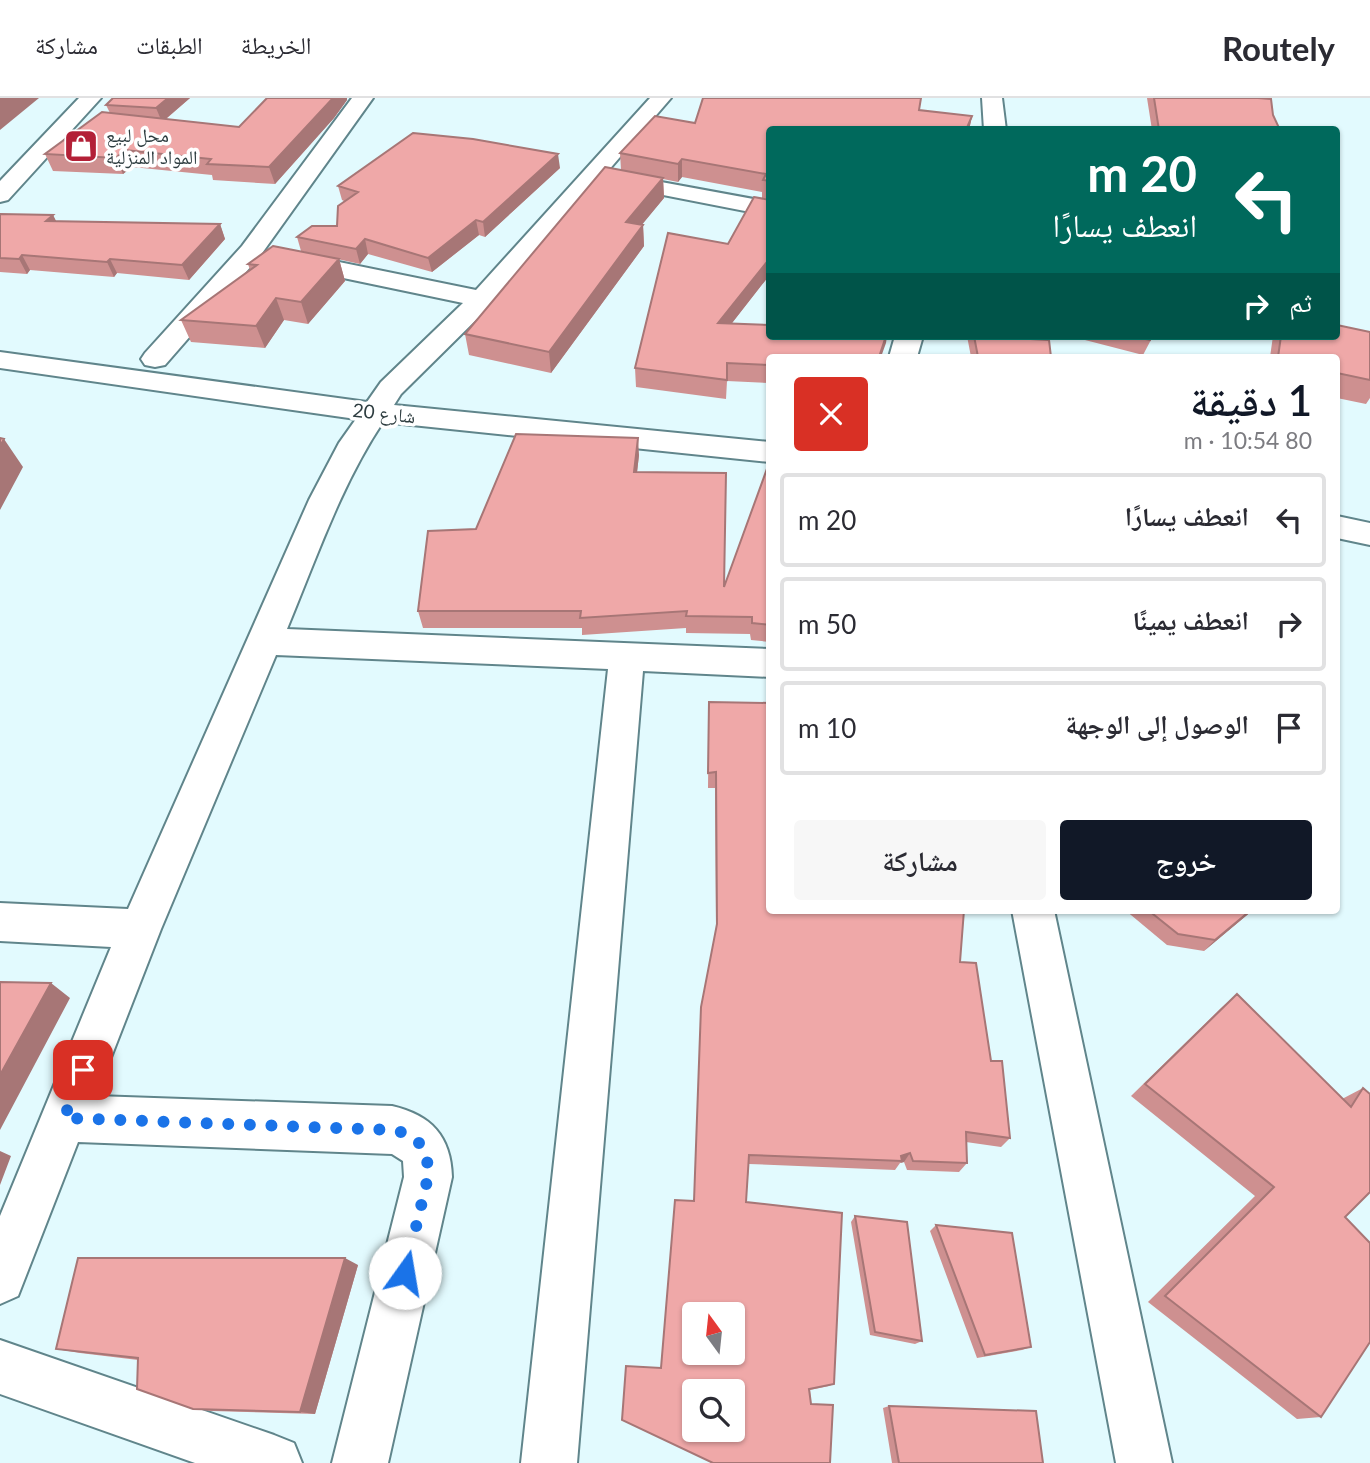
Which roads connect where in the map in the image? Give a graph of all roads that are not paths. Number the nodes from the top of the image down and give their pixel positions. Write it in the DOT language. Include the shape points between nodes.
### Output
graph roads {
  1 [pos="66,98"];
  2 [pos="91,98"];
  3 [pos="363,98"];
  4 [pos="661,98"];
  5 [pos="992,98"];
  6 [pos="995,126"];
  7 [pos="29,133"];
  8 [pos="10,175"];
  9 [pos="593,175"];
  10 [pos="0,195"];
  11 [pos="766,208"];
  12 [pos="251,251"];
  13 [pos="482,299"];
  14 [pos="0,336"];
  15 [pos="155,359"];
  16 [pos="0,360"];
  17 [pos="382,400"];
  18 [pos="766,427"];
  19 [pos="766,451"];
  20 [pos="1340,528"];
  21 [pos="1370,534"];
  22 [pos="1340,553"];
  23 [pos="1370,559"];
  24 [pos="265,641"];
  25 [pos="628,657"];
  26 [pos="766,663"];
  27 [pos="1034,914"];
  28 [pos="0,922"];
  29 [pos="140,929"];
  30 [pos="64,1118"];
  31 [pos="0,1278"];
  32 [pos="0,1367"];
  33 [pos="274,1463"];
  34 [pos="360,1463"];
  35 [pos="549,1463"];
  36 [pos="1144,1463"];
  1 -- 7 [label="street"];
  2 -- 8 [label="street"];
  3 -- 12 [label="street"];
  4 -- 9 [label="street"];
  5 -- 6 [label="street"];
  8 -- 10 [label="street"];
  9 -- 11 [label="street"];
  9 -- 13 [label="street"];
  12 -- 13 [label="street"];
  12 -- 15 [label="street"];
  13 -- 17 [label="street"];
  14 -- 15 [label="street, شارع 20"];
  15 -- 17 [label="street, شارع 20"];
  16 -- 17 [label="street, شارع 20"];
  17 -- 18 [label="street, شارع 20"];
  17 -- 19 [label="street, شارع 20"];
  17 -- 24 [label="street" via="329,490"];
  20 -- 21 [label="street"];
  22 -- 23 [label="street"];
  24 -- 25 [label="street"];
  24 -- 29 [label="street"];
  25 -- 26 [label="street"];
  25 -- 35 [label="street"];
  27 -- 36 [label="street"];
  28 -- 29 [label="street"];
  29 -- 30 [label="street"];
  30 -- 31 [label="street"];
  30 -- 34 [label="street" via="392,1130 416,1138 424,1149 428,1177"];
  32 -- 33 [label="street"];
}
